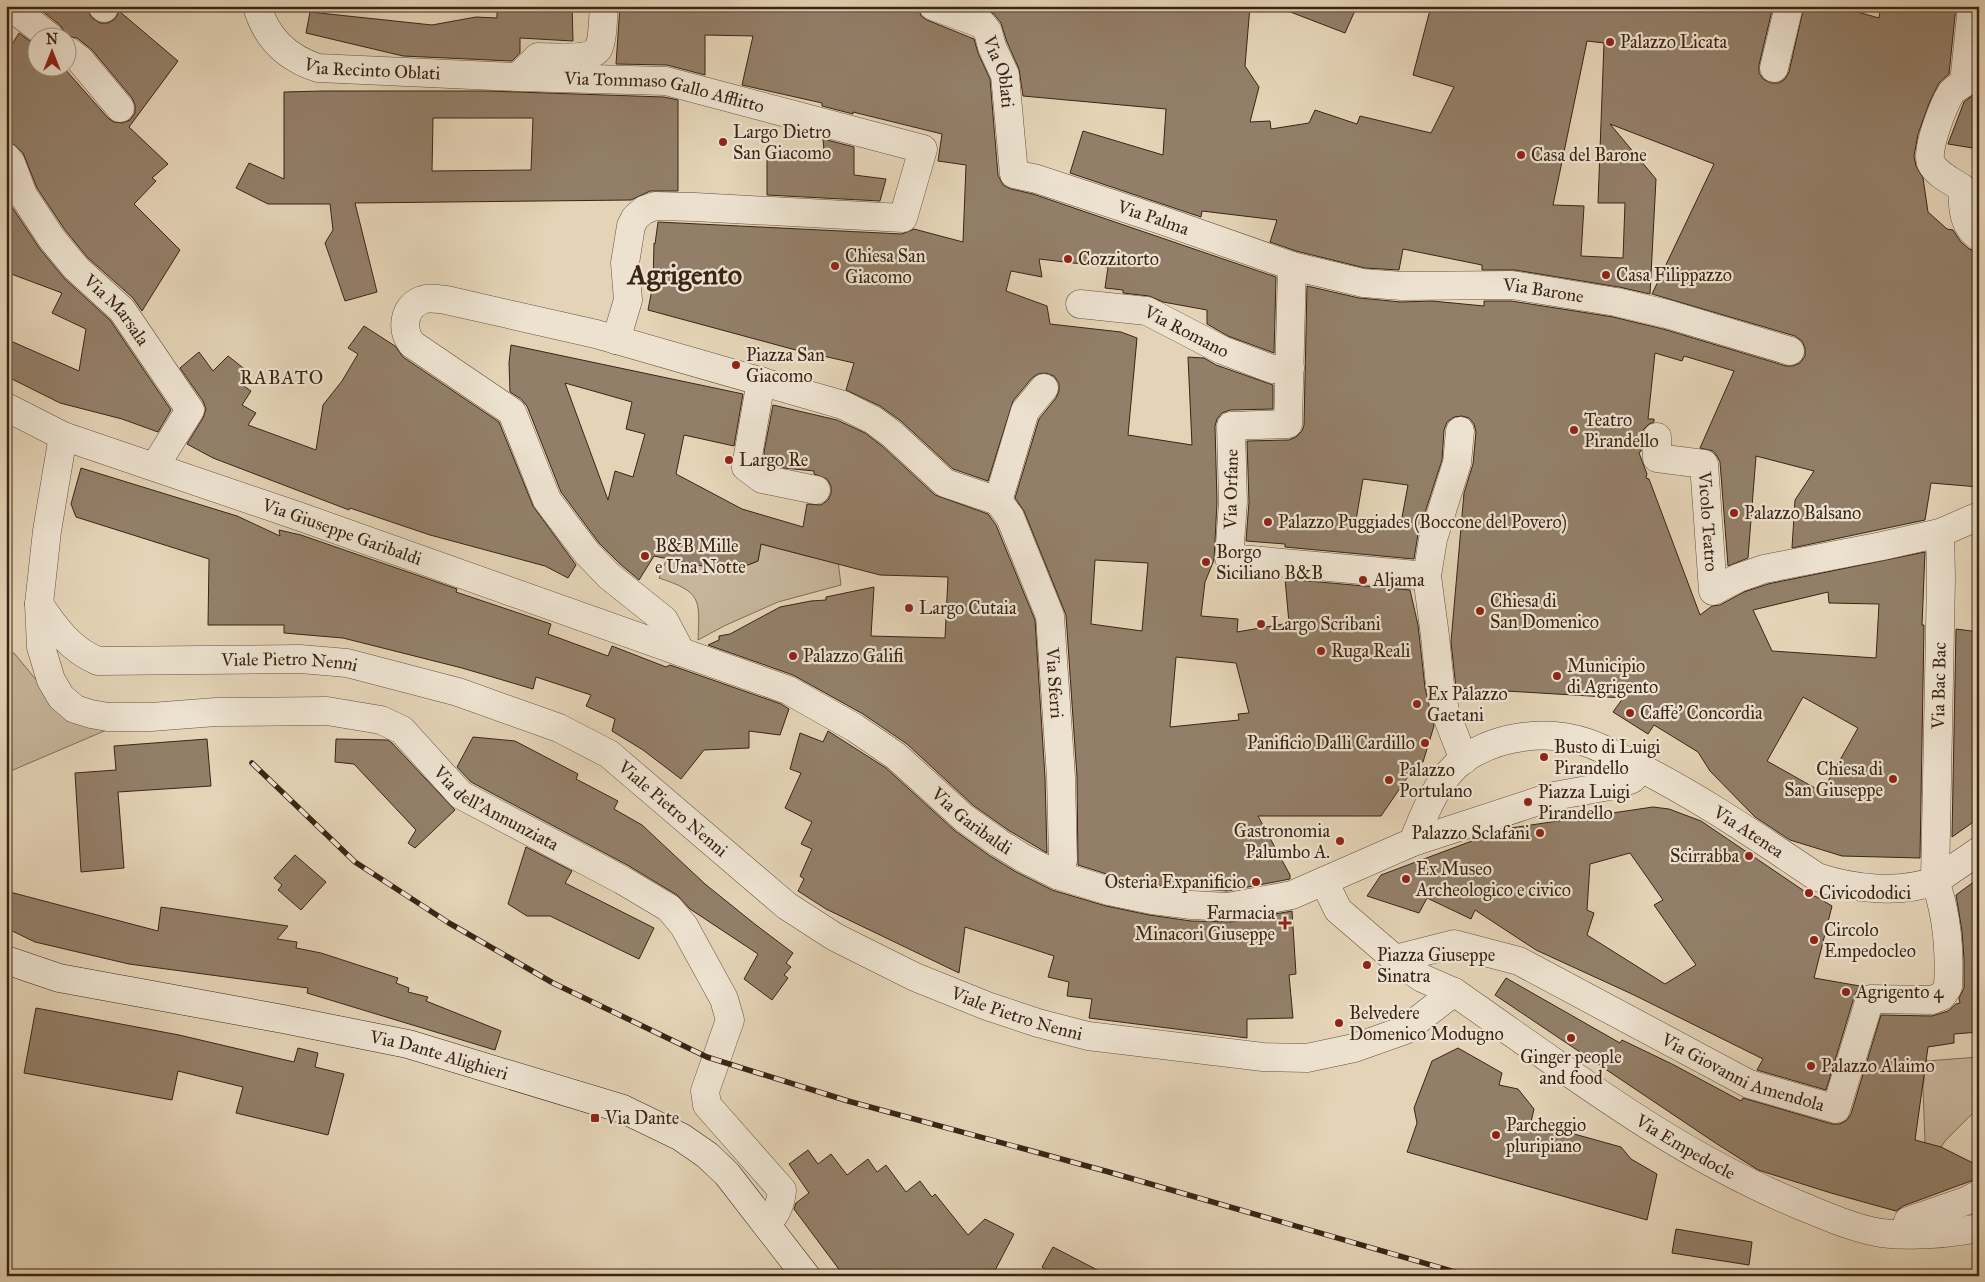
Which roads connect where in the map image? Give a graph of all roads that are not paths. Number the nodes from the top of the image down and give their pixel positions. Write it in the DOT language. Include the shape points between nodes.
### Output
graph roads {
  1 [pos="10,6"];
  2 [pos="257,6"];
  3 [pos="604,6"];
  4 [pos="933,6"];
  5 [pos="1789,6"];
  6 [pos="1972,6"];
  7 [pos="38,28"];
  8 [pos="78,58"];
  9 [pos="1774,68"];
  10 [pos="518,77"];
  11 [pos="120,108"];
  12 [pos="6,157"];
  13 [pos="1014,174"];
  14 [pos="1979,237"];
  15 [pos="1292,266"];
  16 [pos="1080,304"];
  17 [pos="616,340"];
  18 [pos="1790,351"];
  19 [pos="1290,368"];
  20 [pos="761,381"];
  21 [pos="1044,388"];
  22 [pos="6,407"];
  23 [pos="1460,431"];
  24 [pos="63,436"];
  25 [pos="1658,437"];
  26 [pos="155,466"];
  27 [pos="816,490"];
  28 [pos="998,500"];
  29 [pos="1979,516"];
  30 [pos="1940,533"];
  31 [pos="1427,576"];
  32 [pos="39,604"];
  33 [pos="681,652"];
  34 [pos="1464,760"];
  35 [pos="1640,768"];
  36 [pos="1413,842"];
  37 [pos="1979,851"];
  38 [pos="1057,875"];
  39 [pos="1324,881"];
  40 [pos="1935,881"];
  41 [pos="1395,959"];
  42 [pos="6,960"];
  43 [pos="1454,992"];
  44 [pos="1979,1194"];
  45 [pos="767,1225"];
  46 [pos="1979,1228"];
  47 [pos="1904,1234"];
  48 [pos="806,1276"];
  1 -- 7 [label="street"];
  2 -- 10 [label="street, Via Recinto Oblati" via="265,29 280,47 303,63 318,68"];
  3 -- 10 [label="street" via="599,48 594,53 574,57 538,57"];
  4 -- 13 [label="street, Via Oblati" via="982,24 988,32 1006,75"];
  5 -- 9 [label="street"];
  6 -- 14 [label="street" via="1964,83 1952,92 1934,132 1930,162 1937,171 1962,188 1965,220"];
  8 -- 11 [label="street"];
  10 -- 17 [label="street, Via Tommaso Gallo Afflitto" via="666,81 923,149 903,218 694,207 655,206 644,210 631,226 625,263 628,300"];
  12 -- 26 [label="street, Via Marsala" via="23,195 52,239 76,268 122,310 190,410"];
  13 -- 15 [label="street, Via Palma"];
  15 -- 18 [label="street, Via Barone" via="1363,283 1512,285 1616,302"];
  15 -- 19 [label="street, Via Orfane"];
  16 -- 19 [label="street, Via Romano" via="1148,311 1222,350 1272,369"];
  17 -- 20 [label="street"];
  17 -- 33 [label="street" via="428,298 414,304 406,318 405,333 412,344 512,412 547,500 587,553 609,576 664,620"];
  19 -- 31 [label="street, Via Orfane" via="1288,424 1231,426 1233,502 1229,558"];
  20 -- 27 [label="street" via="746,467 762,479"];
  20 -- 28 [label="street" via="843,406 873,420 945,483"];
  21 -- 28 [label="street" via="1026,411"];
  22 -- 24 [label="street, Via Giuseppe Garibaldi"];
  23 -- 31 [label="street" via="1457,463 1433,539"];
  24 -- 26 [label="street, Via Giuseppe Garibaldi"];
  24 -- 32 [label="street" via="47,530"];
  25 -- 30 [label="street, Vicolo Teatro" via="1657,458 1704,464 1713,591 1764,569"];
  26 -- 33 [label="street, Via Giuseppe Garibaldi"];
  28 -- 38 [label="street, Via Sferri" via="1010,517 1050,616 1061,777 1063,860"];
  29 -- 30 [label="street"];
  30 -- 40 [label="street, Via Bac Bac"];
  31 -- 34 [label="street" via="1445,711"];
  32 -- 43 [label="street, Viale Pietro Nenni" via="58,632 84,655 98,661 300,659 347,663 458,692 560,728 609,754 787,906 835,937 915,977 987,1006 1088,1036 1263,1057 1307,1058 1354,1048 1405,1030"];
  32 -- 45 [label="street, Via dell'Annunziata" via="42,647 51,680 75,709 114,717 292,711 382,720 402,730 461,795 669,908 684,926 724,999 730,1020 705,1091 706,1105 782,1190 781,1202"];
  33 -- 38 [label="street, Via Garibaldi" via="788,690 856,728 896,756 964,818 999,843"];
  34 -- 35 [label="street, Via Atenea" via="1491,745 1519,736 1552,736 1588,742"];
  34 -- 36 [label="street" via="1430,799"];
  35 -- 36 [label="street" via="1632,779 1615,785 1554,796"];
  35 -- 40 [label="street, Via Atenea" via="1698,799 1817,877 1837,883 1902,888"];
  36 -- 39 [label="street"];
  37 -- 40 [label="street, Via Atenea"];
  38 -- 39 [label="street, Via Garibaldi" via="1152,900 1228,907 1292,895"];
  39 -- 41 [label="street" via="1338,910"];
  40 -- 41 [label="street, Via Giovanni Amendola" via="1946,919 1946,992 1932,1000 1870,999 1836,1109 1749,1084 1519,961 1454,944"];
  41 -- 43 [label="street, Via Empedocle" via="1422,978"];
  42 -- 45 [label="street, Via Dante Alighieri" via="59,978 408,1044 623,1109 682,1137 706,1155 726,1174"];
  43 -- 47 [label="street, Via Empedocle" via="1638,1120 1758,1188 1851,1226"];
  44 -- 47 [label="street" via="1908,1221"];
  45 -- 48 [label="street, Via Dante Alighieri"];
  46 -- 47 [label="street, Via Empedocle" via="1948,1234"];
}
